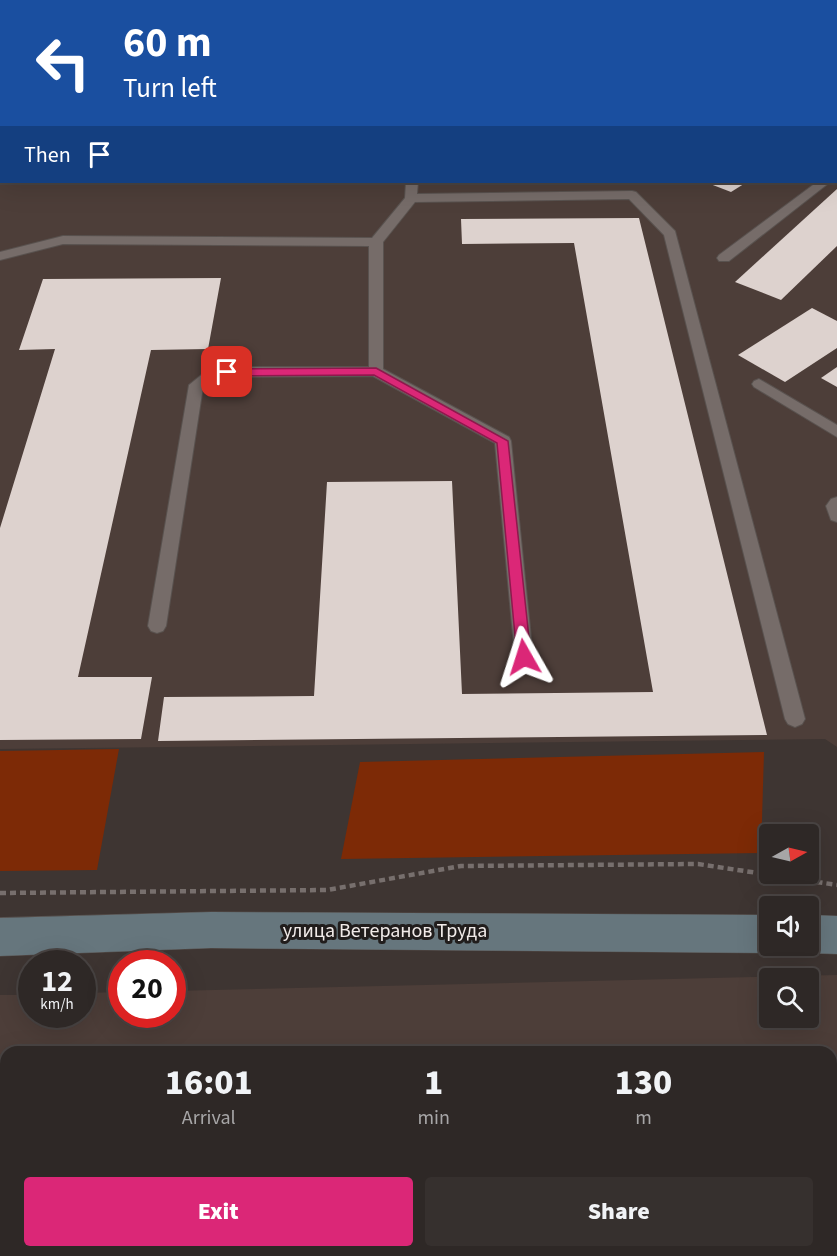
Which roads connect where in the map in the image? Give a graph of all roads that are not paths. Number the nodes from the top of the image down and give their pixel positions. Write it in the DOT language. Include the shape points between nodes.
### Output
graph roads {
  1 [pos="412,183"];
  2 [pos="823,183"];
  3 [pos="411,198"];
  4 [pos="376,242"];
  5 [pos="0,256"];
  6 [pos="724,258"];
  7 [pos="376,371"];
  8 [pos="759,384"];
  9 [pos="837,432"];
  10 [pos="837,503"];
  11 [pos="837,516"];
  12 [pos="157,626"];
  13 [pos="524,657"];
  14 [pos="795,719"];
  15 [pos="759,934"];
  16 [pos="819,934"];
  17 [pos="837,935"];
  18 [pos="0,937"];
  1 -- 3 [label="lane"];
  2 -- 6 [label="lane"];
  3 -- 4 [label="lane"];
  3 -- 14 [label="lane" via="632,195 670,234"];
  4 -- 5 [label="lane" via="63,240"];
  4 -- 7 [label="lane"];
  7 -- 12 [label="lane" via="227,372 210,375 196,385"];
  7 -- 13 [label="lane" via="502,441"];
  8 -- 9 [label="lane"];
  10 -- 11 [label="lane"];
  15 -- 18 [label="main road, улица Ветеранов Труда" via="211,930"];
  16 -- 17 [label="main road"];
}
